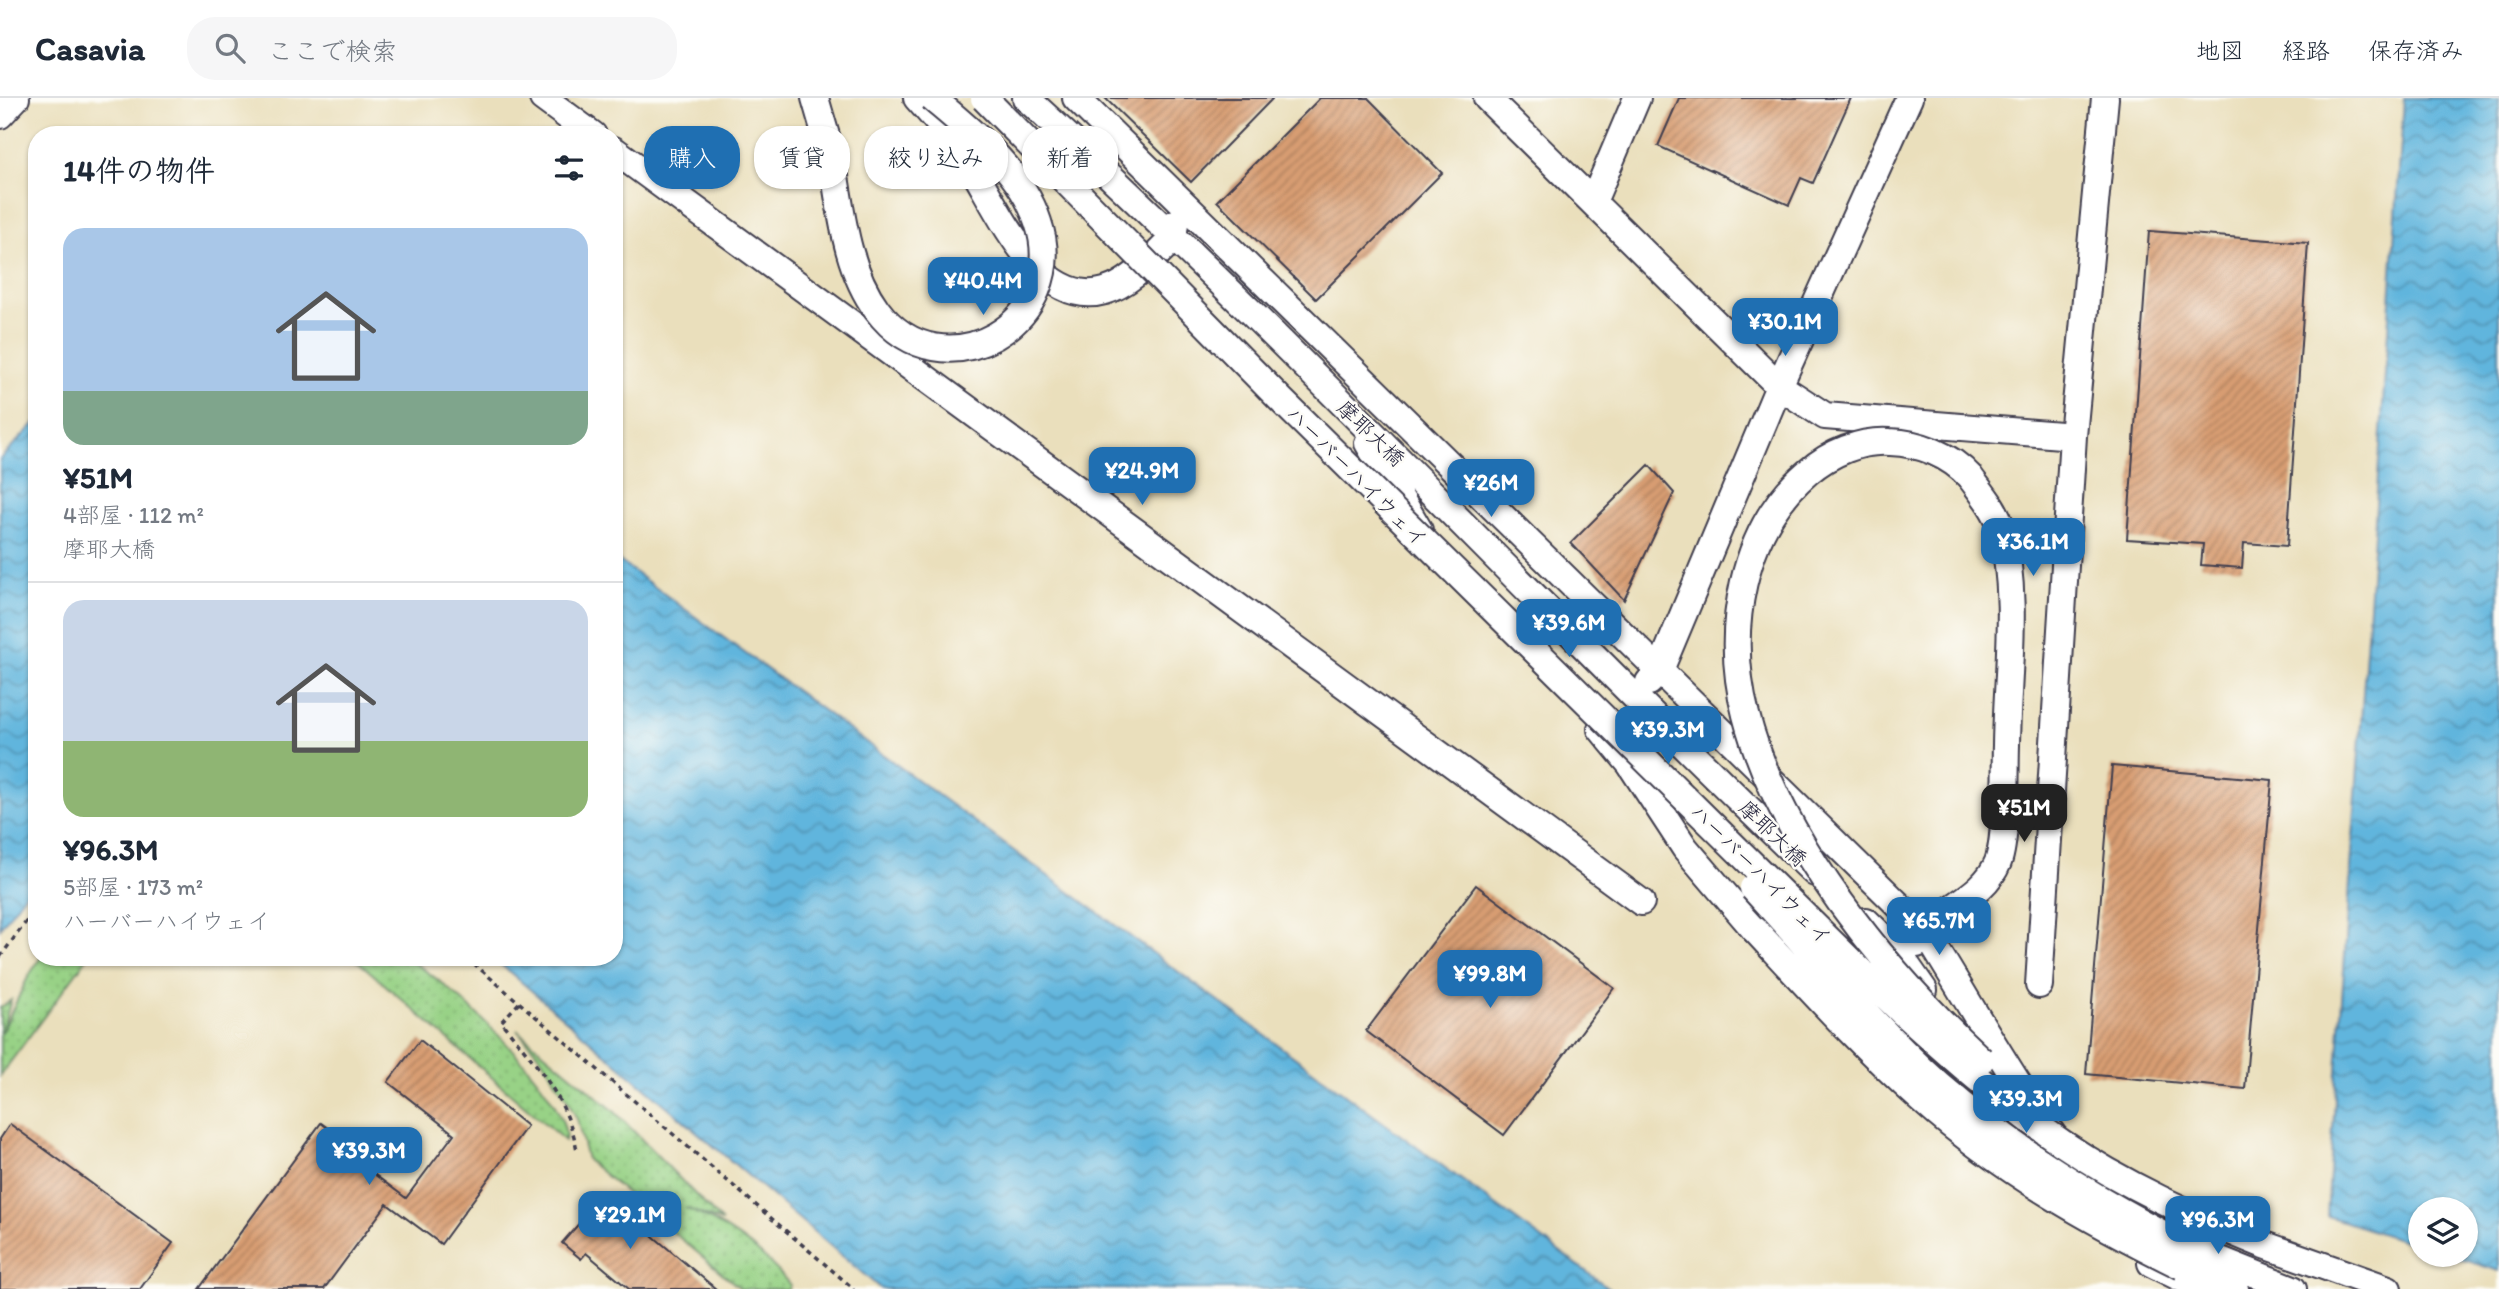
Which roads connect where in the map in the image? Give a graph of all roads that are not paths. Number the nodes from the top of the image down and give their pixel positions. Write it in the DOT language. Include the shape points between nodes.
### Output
graph roads {
  1 [pos="16,98"];
  2 [pos="543,98"];
  3 [pos="815,98"];
  4 [pos="917,98"];
  5 [pos="932,98"];
  6 [pos="967,98"];
  7 [pos="984,98"];
  8 [pos="1026,98"];
  9 [pos="1057,98"];
  10 [pos="1076,98"];
  11 [pos="1487,98"];
  12 [pos="1637,98"];
  13 [pos="1909,98"];
  14 [pos="2105,98"];
  15 [pos="0,115"];
  16 [pos="581,126"];
  17 [pos="623,157"];
  18 [pos="1593,202"];
  19 [pos="1173,239"];
  20 [pos="1779,386"];
  21 [pos="1350,413"];
  22 [pos="2073,436"];
  23 [pos="1660,670"];
  24 [pos="1636,696"];
  25 [pos="1641,902"];
  26 [pos="1924,930"];
  27 [pos="1916,976"];
  28 [pos="2039,985"];
  29 [pos="2262,1244"];
  30 [pos="2198,1287"];
  31 [pos="2235,1289"];
  32 [pos="2293,1289"];
  33 [pos="2388,1289"];
  1 -- 15 [label="street"];
  2 -- 16 [label="street"];
  3 -- 5 [label="street, bridge" via="853,264 867,295 888,323 917,342 941,349 966,348 994,338 1027,308 1040,281 1044,253 1039,224 1026,195 999,160"];
  4 -- 19 [label="street" via="949,135 1036,267 1048,278 1072,291 1097,292 1119,285"];
  6 -- 32 [label="street, ハーバーハイウェイ, bridge" via="1269,405 1659,790 1842,988 1938,1084 2026,1153 2098,1199 2188,1247"];
  7 -- 29 [label="street, ハーバーハイウェイ, bridge" via="1280,399 1920,1029 2063,1144 2163,1202"];
  8 -- 19 [label="street, 摩耶大橋"];
  9 -- 19 [label="street" via="1172,212"];
  10 -- 23 [label="street, 摩耶大橋"];
  11 -- 18 [label="street"];
  12 -- 18 [label="street"];
  13 -- 20 [label="street"];
  14 -- 22 [label="street"];
  17 -- 25 [label="street"];
  18 -- 20 [label="street"];
  19 -- 21 [label="street, 摩耶大橋"];
  20 -- 22 [label="street" via="1825,416"];
  20 -- 23 [label="street"];
  21 -- 24 [label="street, 摩耶大橋"];
  21 -- 31 [label="street, bridge" via="1422,535 1615,745 1685,848 1755,930 1913,1091 1973,1142 2095,1223"];
  22 -- 28 [label="street"];
  23 -- 24 [label="street"];
  23 -- 26 [label="street, 摩耶大橋"];
  24 -- 27 [label="street, 摩耶大橋" via="1896,950"];
  26 -- 27 [label="street" via="1915,947"];
  26 -- 29 [label="street, bridge" via="1973,895 1998,861 2005,799 2009,567 2000,523 1970,477 1926,448 1882,441 1840,451 1818,463 1785,494 1758,536 1742,590 1738,671 1745,714 1760,759 1846,909 1917,997 1960,1040 2023,1098 2071,1134"];
  26 -- 30 [label="street, 摩耶大橋" via="1980,1025 2078,1170 2140,1238"];
  27 -- 30 [label="street, 摩耶大橋" via="1957,1047 2055,1192 2119,1247"];
  29 -- 33 [label="street, ハーバーハイウェイ"];
}
